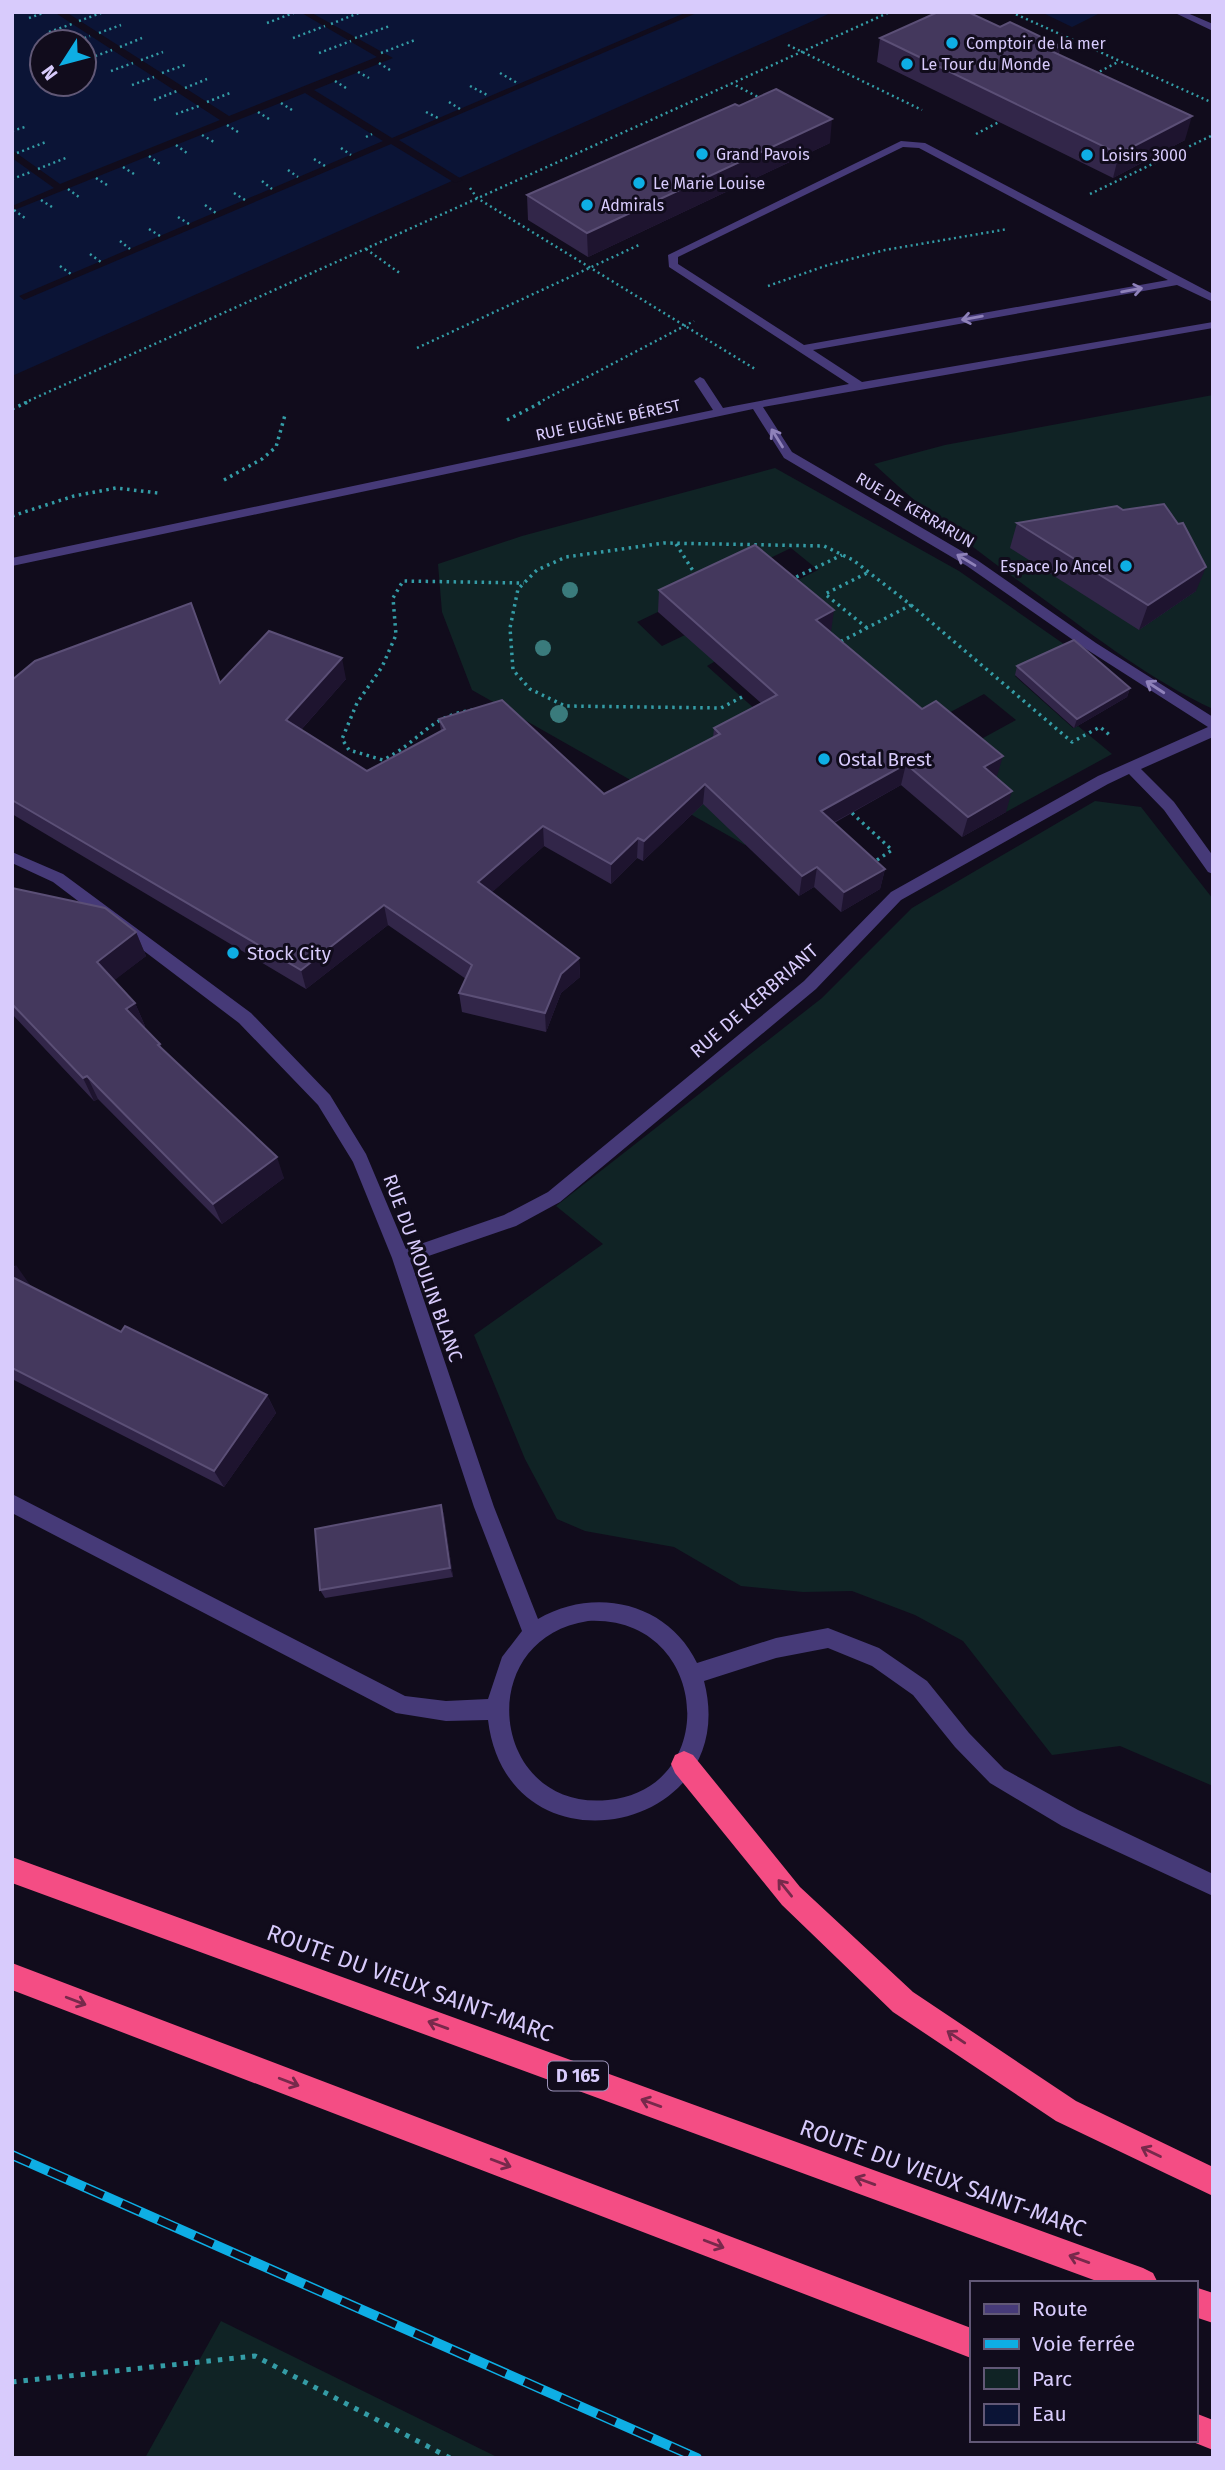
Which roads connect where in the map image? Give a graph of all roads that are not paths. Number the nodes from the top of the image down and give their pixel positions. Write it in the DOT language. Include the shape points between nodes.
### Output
graph roads {
  1 [pos="1177,12"];
  2 [pos="1213,28"];
  3 [pos="1179,281"];
  4 [pos="1213,299"];
  5 [pos="1213,325"];
  6 [pos="804,348"];
  7 [pos="700,381"];
  8 [pos="859,385"];
  9 [pos="756,405"];
  10 [pos="720,412"];
  11 [pos="12,562"];
  12 [pos="1213,724"];
  13 [pos="1213,731"];
  14 [pos="1132,768"];
  15 [pos="12,857"];
  16 [pos="1213,868"];
  17 [pos="401,1258"];
  18 [pos="12,1503"];
  19 [pos="533,1633"];
  20 [pos="692,1675"];
  21 [pos="498,1709"];
  22 [pos="684,1764"];
  23 [pos="12,1870"];
  24 [pos="1213,1885"];
  25 [pos="12,1976"];
  26 [pos="1213,2182"];
  27 [pos="1138,2281"];
  28 [pos="970,2343"];
  1 -- 2 [label="street"];
  3 -- 4 [label="street"];
  3 -- 6 [label="street"];
  3 -- 6 [label="street" via="921,145 901,144 673,255 673,265"];
  5 -- 8 [label="street, RUE EUGÈNE BÉREST"];
  6 -- 8 [label="street"];
  7 -- 10 [label="street"];
  8 -- 9 [label="street, RUE EUGÈNE BÉREST"];
  9 -- 10 [label="street, RUE EUGÈNE BÉREST"];
  12 -- 9 [label="street, RUE DE KERRARUN, one-way" via="972,563 788,455"];
  10 -- 11 [label="street, RUE EUGÈNE BÉREST"];
  13 -- 14 [label="street, RUE DE KERBRIANT"];
  14 -- 16 [label="street" via="1169,806"];
  14 -- 17 [label="street, RUE DE KERBRIANT" via="896,896 810,985 554,1197 510,1221"];
  15 -- 17 [label="street, RUE DU MOULIN BLANC" via="58,878 245,1018 281,1052 324,1100 360,1159"];
  17 -- 19 [label="street, RUE DU MOULIN BLANC" via="484,1507"];
  18 -- 21 [label="street" via="402,1706 446,1711"];
  19 -- 20 [label="street" via="562,1615 603,1608 635,1616 671,1640"];
  19 -- 21 [label="street" via="504,1676"];
  20 -- 22 [label="street" via="699,1713"];
  20 -- 24 [label="street" via="776,1648 828,1638 879,1658 920,1688 997,1776 1070,1818"];
  21 -- 22 [label="street" via="503,1744 520,1776 554,1803 589,1813 640,1804 661,1791"];
  26 -- 22 [label="highway, one-way" via="1066,2110 903,2002 791,1896"];
  27 -- 23 [label="highway, ROUTE DU VIEUX SAINT-MARC / D 165, one-way"];
  25 -- 28 [label="highway, one-way"];
}
